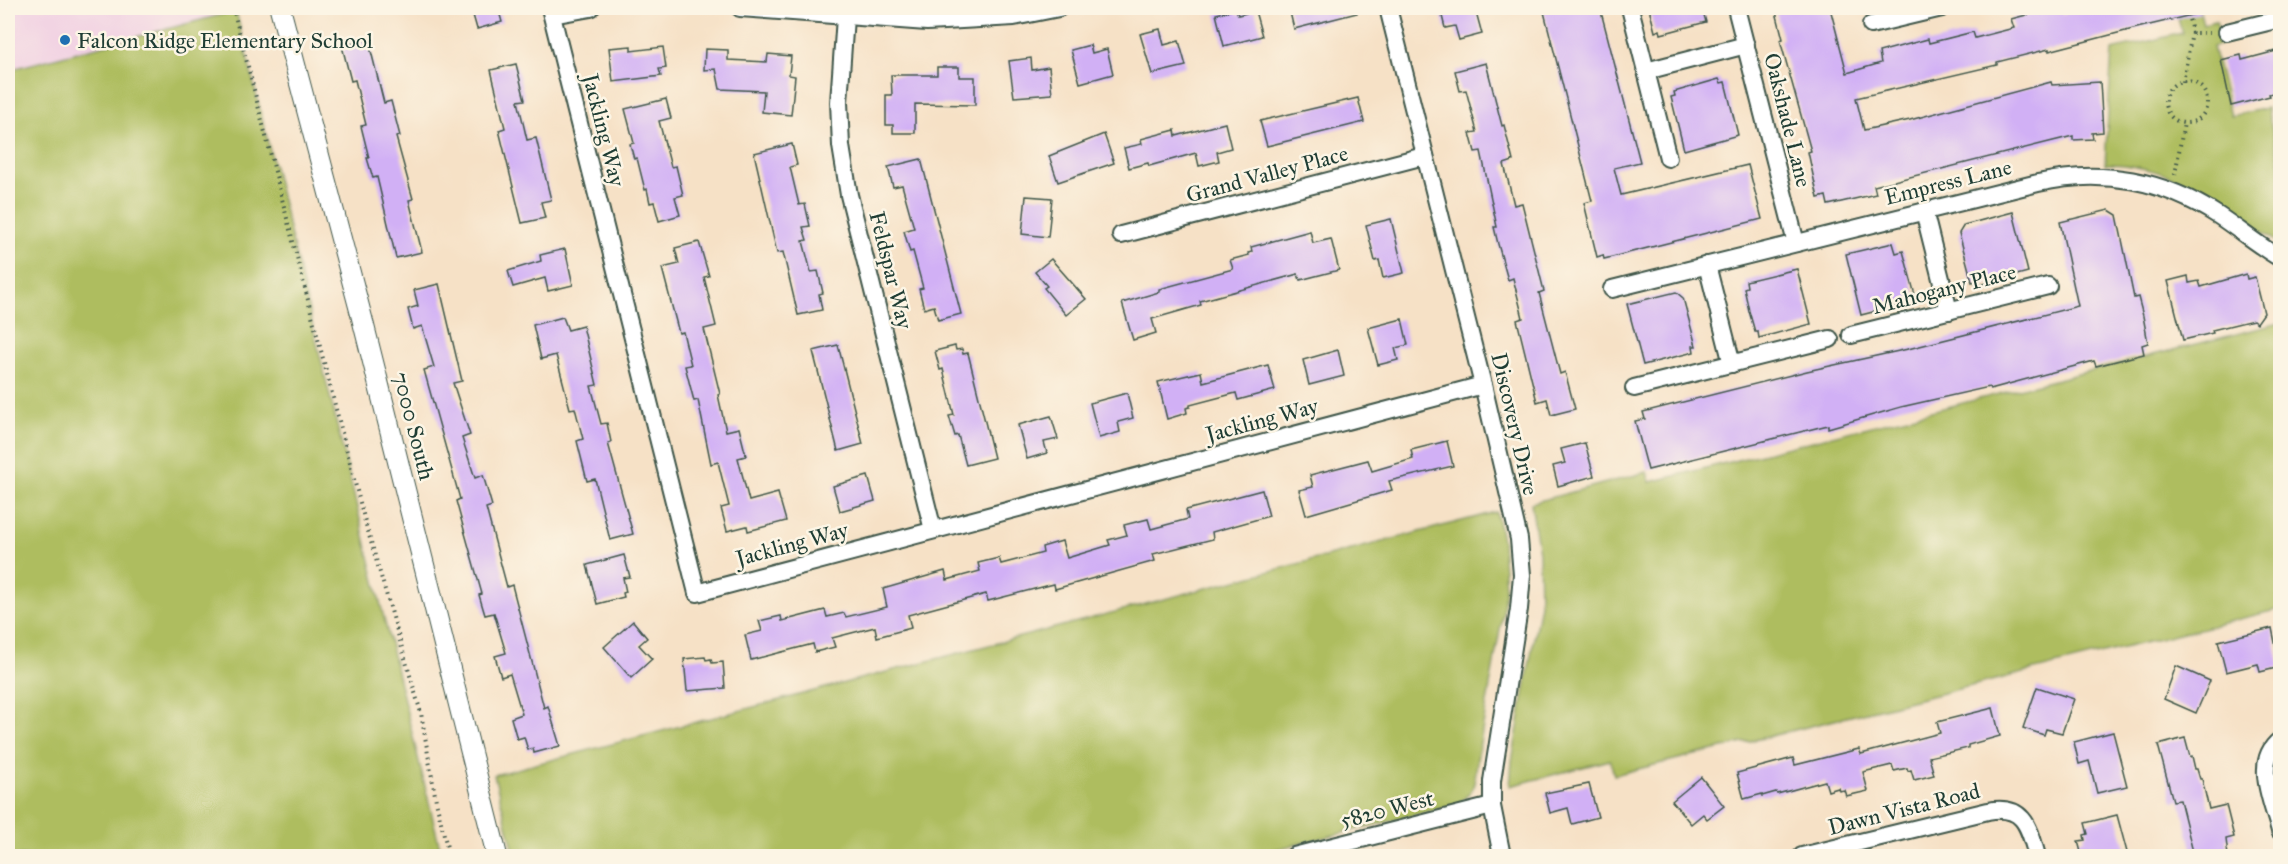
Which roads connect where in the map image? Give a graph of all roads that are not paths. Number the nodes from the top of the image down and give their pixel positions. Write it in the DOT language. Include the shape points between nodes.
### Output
graph roads {
  1 [pos="280,8"];
  2 [pos="591,8"];
  3 [pos="740,8"];
  4 [pos="1059,8"];
  5 [pos="1388,8"];
  6 [pos="1630,8"];
  7 [pos="1736,8"];
  8 [pos="1934,8"];
  9 [pos="551,11"];
  10 [pos="845,17"];
  11 [pos="2280,19"];
  12 [pos="1871,25"];
  13 [pos="2222,32"];
  14 [pos="1746,45"];
  15 [pos="1646,71"];
  16 [pos="1424,156"];
  17 [pos="1668,158"];
  18 [pos="1924,211"];
  19 [pos="1121,235"];
  20 [pos="1796,243"];
  21 [pos="2280,258"];
  22 [pos="1707,265"];
  23 [pos="2048,286"];
  24 [pos="1612,289"];
  25 [pos="1949,311"];
  26 [pos="1851,336"];
  27 [pos="1830,339"];
  28 [pos="1732,364"];
  29 [pos="1483,385"];
  30 [pos="1634,388"];
  31 [pos="933,530"];
  32 [pos="2280,740"];
  33 [pos="1492,806"];
  34 [pos="2280,831"];
  35 [pos="497,856"];
  36 [pos="1294,856"];
  37 [pos="1502,856"];
  38 [pos="1802,856"];
  39 [pos="2037,856"];
  1 -- 35 [label="street, 7000 South"];
  2 -- 9 [label="street"];
  3 -- 10 [label="street"];
  4 -- 10 [label="street" via="968,21"];
  5 -- 16 [label="street, Discovery Drive"];
  6 -- 15 [label="street"];
  7 -- 14 [label="street, Oakshade Lane"];
  8 -- 12 [label="street"];
  9 -- 31 [label="street, Jackling Way" via="697,593"];
  10 -- 31 [label="street, Feldspar Way" via="840,146"];
  11 -- 13 [label="street"];
  14 -- 15 [label="street"];
  14 -- 20 [label="street, Oakshade Lane"];
  15 -- 17 [label="street"];
  16 -- 19 [label="street, Grand Valley Place"];
  16 -- 29 [label="street, Discovery Drive"];
  18 -- 20 [label="street, Empress Lane"];
  18 -- 21 [label="street, Empress Lane" via="2056,179 2110,177 2148,183 2186,197"];
  18 -- 25 [label="street"];
  20 -- 22 [label="street, Empress Lane"];
  22 -- 24 [label="street, Empress Lane"];
  22 -- 28 [label="street"];
  23 -- 25 [label="street, Mahogany Place"];
  25 -- 26 [label="street, Mahogany Place"];
  27 -- 28 [label="street"];
  28 -- 30 [label="street"];
  29 -- 31 [label="street, Jackling Way"];
  29 -- 33 [label="street, Discovery Drive" via="1519,539 1522,575 1492,781"];
  32 -- 34 [label="street" via="2270,750 2265,764"];
  33 -- 36 [label="street, 5820 West"];
  33 -- 37 [label="street, Discovery Drive"];
  38 -- 39 [label="street, Dawn Vista Road" via="2002,809 2016,813 2029,827"];
}
